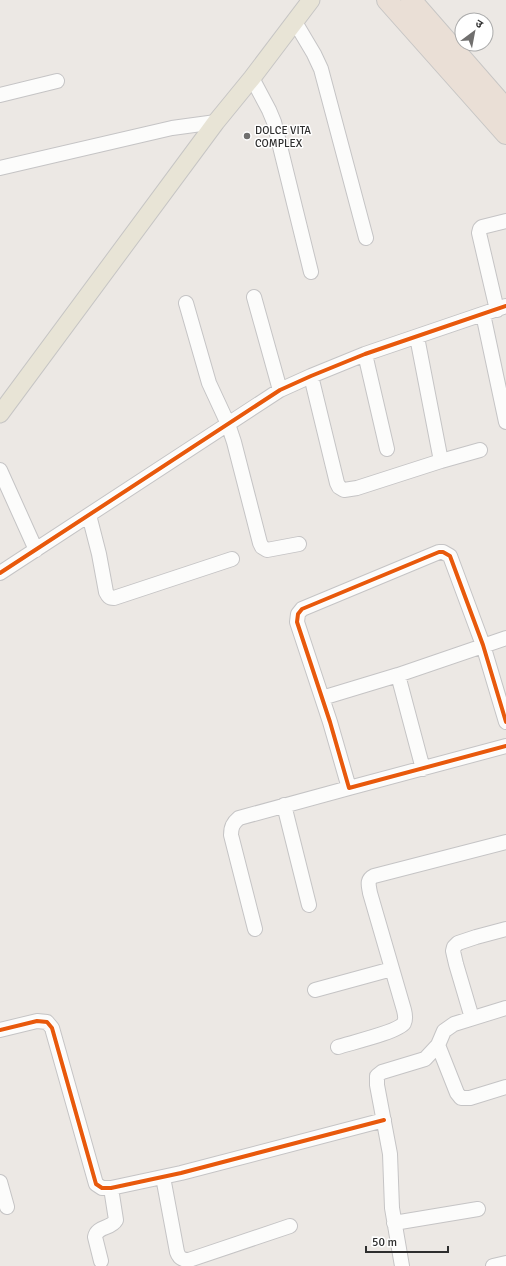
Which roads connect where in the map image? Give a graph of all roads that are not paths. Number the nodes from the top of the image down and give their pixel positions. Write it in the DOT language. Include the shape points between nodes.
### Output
graph roads {
  1 [pos="311,0"];
  2 [pos="387,0"];
  3 [pos="411,0"];
  4 [pos="295,22"];
  5 [pos="252,78"];
  6 [pos="57,81"];
  7 [pos="0,95"];
  8 [pos="506,109"];
  9 [pos="216,122"];
  10 [pos="506,134"];
  11 [pos="0,168"];
  12 [pos="506,220"];
  13 [pos="366,238"];
  14 [pos="311,272"];
  15 [pos="254,297"];
  16 [pos="186,303"];
  17 [pos="501,308"];
  18 [pos="483,314"];
  19 [pos="417,337"];
  20 [pos="365,354"];
  21 [pos="311,376"];
  22 [pos="280,390"];
  23 [pos="0,414"];
  24 [pos="506,422"];
  25 [pos="228,424"];
  26 [pos="387,449"];
  27 [pos="480,450"];
  28 [pos="441,461"];
  29 [pos="0,470"];
  30 [pos="89,515"];
  31 [pos="299,544"];
  32 [pos="36,550"];
  33 [pos="232,559"];
  34 [pos="0,573"];
  35 [pos="506,638"];
  36 [pos="483,646"];
  37 [pos="398,674"];
  38 [pos="322,698"];
  39 [pos="506,722"];
  40 [pos="506,746"];
  41 [pos="423,768"];
  42 [pos="349,788"];
  43 [pos="284,805"];
  44 [pos="506,842"];
  45 [pos="309,905"];
  46 [pos="255,929"];
  47 [pos="506,929"];
  48 [pos="392,969"];
  49 [pos="315,990"];
  50 [pos="506,1008"];
  51 [pos="472,1018"];
  52 [pos="0,1030"];
  53 [pos="438,1045"];
  54 [pos="338,1047"];
  55 [pos="506,1087"];
  56 [pos="384,1120"];
  57 [pos="163,1177"];
  58 [pos="0,1182"];
  59 [pos="111,1188"];
  60 [pos="7,1207"];
  61 [pos="478,1209"];
  62 [pos="394,1223"];
  63 [pos="290,1226"];
  64 [pos="101,1261"];
  65 [pos="506,1263"];
  66 [pos="402,1266"];
  67 [pos="493,1266"];
  1 -- 4 [label="main road"];
  2 -- 10 [label="highway"];
  3 -- 8 [label="highway"];
  4 -- 5 [label="main road"];
  4 -- 13 [label="street" via="307,40 320,69"];
  5 -- 9 [label="main road"];
  5 -- 14 [label="street" via="274,122"];
  6 -- 7 [label="street"];
  9 -- 11 [label="street" via="172,128"];
  9 -- 23 [label="main road"];
  12 -- 17 [label="street" via="482,227 478,233"];
  15 -- 22 [label="street"];
  16 -- 25 [label="street" via="209,383"];
  17 -- 18 [label="street"];
  18 -- 19 [label="street"];
  18 -- 24 [label="street"];
  19 -- 20 [label="street"];
  19 -- 28 [label="street"];
  20 -- 21 [label="street"];
  20 -- 26 [label="street"];
  21 -- 22 [label="street"];
  21 -- 28 [label="street" via="337,483 341,489 357,488"];
  22 -- 25 [label="street"];
  25 -- 30 [label="street"];
  25 -- 31 [label="street" via="262,547 271,550"];
  27 -- 28 [label="street"];
  29 -- 32 [label="street"];
  30 -- 32 [label="street"];
  30 -- 33 [label="street" via="106,592 110,598"];
  32 -- 34 [label="street"];
  35 -- 36 [label="street"];
  36 -- 37 [label="street"];
  36 -- 38 [label="street" via="450,556 439,552 300,611 297,622"];
  36 -- 39 [label="street"];
  37 -- 38 [label="street"];
  37 -- 41 [label="street"];
  38 -- 42 [label="street"];
  40 -- 41 [label="street"];
  41 -- 42 [label="street"];
  42 -- 43 [label="street"];
  43 -- 45 [label="street"];
  43 -- 46 [label="street" via="239,818 231,826 231,835"];
  44 -- 48 [label="street" via="372,877 368,882 370,893"];
  47 -- 51 [label="street" via="458,943 454,947 456,964"];
  48 -- 49 [label="street"];
  48 -- 54 [label="street" via="405,1016 403,1024 388,1032"];
  50 -- 51 [label="street"];
  51 -- 53 [label="street" via="447,1028"];
  52 -- 59 [label="street" via="37,1021 47,1022 52,1028 96,1184 102,1188"];
  53 -- 55 [label="street" via="461,1098 470,1098"];
  53 -- 56 [label="street" via="425,1058 378,1074 376,1079"];
  56 -- 57 [label="street"];
  56 -- 62 [label="street" via="391,1161"];
  57 -- 59 [label="street"];
  57 -- 63 [label="street" via="177,1252 182,1259 189,1260"];
  58 -- 60 [label="street"];
  59 -- 64 [label="street" via="116,1220 113,1225 100,1229 96,1234"];
  61 -- 62 [label="street"];
  62 -- 66 [label="street"];
  65 -- 67 [label="street"];
}
